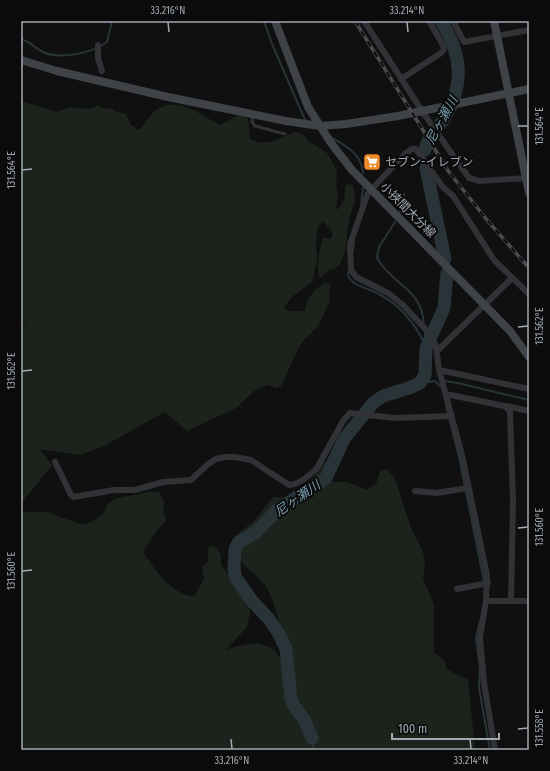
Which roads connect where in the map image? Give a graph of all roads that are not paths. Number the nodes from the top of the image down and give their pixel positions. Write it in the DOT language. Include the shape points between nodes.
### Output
graph roads {
  1 [pos="275,21"];
  2 [pos="364,21"];
  3 [pos="429,21"];
  4 [pos="453,21"];
  5 [pos="494,21"];
  6 [pos="529,30"];
  7 [pos="497,36"];
  8 [pos="98,45"];
  9 [pos="21,60"];
  10 [pos="102,72"];
  11 [pos="401,78"];
  12 [pos="529,89"];
  13 [pos="509,93"];
  14 [pos="422,111"];
  15 [pos="254,114"];
  16 [pos="320,126"];
  17 [pos="285,134"];
  18 [pos="527,178"];
  19 [pos="370,188"];
  20 [pos="529,193"];
  21 [pos="512,278"];
  22 [pos="529,294"];
  23 [pos="484,304"];
  24 [pos="437,352"];
  25 [pos="529,357"];
  26 [pos="439,370"];
  27 [pos="529,389"];
  28 [pos="446,394"];
  29 [pos="506,406"];
  30 [pos="529,411"];
  31 [pos="452,416"];
  32 [pos="55,462"];
  33 [pos="468,488"];
  34 [pos="415,491"];
  35 [pos="488,583"];
  36 [pos="457,589"];
  37 [pos="486,601"];
  38 [pos="511,601"];
  39 [pos="529,601"];
  40 [pos="495,750"];
  1 -- 16 [label="street, 小挾間大分線" via="300,90"];
  2 -- 11 [label="street"];
  3 -- 11 [label="street" via="444,50"];
  4 -- 7 [label="street" via="463,42"];
  5 -- 7 [label="street"];
  6 -- 7 [label="street"];
  7 -- 13 [label="street"];
  8 -- 10 [label="street"];
  9 -- 15 [label="street" via="89,79"];
  11 -- 14 [label="street"];
  12 -- 13 [label="street"];
  13 -- 14 [label="street"];
  13 -- 18 [label="street"];
  14 -- 16 [label="street"];
  14 -- 18 [label="street" via="471,180"];
  15 -- 16 [label="street"];
  15 -- 17 [label="lane" via="254,125"];
  16 -- 19 [label="street, 小挾間大分線" via="343,160"];
  18 -- 20 [label="street"];
  19 -- 21 [label="street" via="406,153 416,149 442,186 453,196 491,256"];
  19 -- 23 [label="street, 小挾間大分線"];
  19 -- 24 [label="street" via="350,244 352,273 391,295 433,338"];
  21 -- 22 [label="street"];
  21 -- 23 [label="street"];
  23 -- 24 [label="street"];
  23 -- 25 [label="street, 小挾間大分線" via="510,331"];
  24 -- 26 [label="street"];
  26 -- 27 [label="street"];
  26 -- 28 [label="street"];
  28 -- 29 [label="street"];
  28 -- 31 [label="street"];
  29 -- 30 [label="street"];
  29 -- 38 [label="street" via="511,413"];
  31 -- 32 [label="street" via="405,418 350,413 317,468 293,485 289,485 251,460 225,457 206,465 191,480 163,482 135,490 114,490 74,497"];
  31 -- 33 [label="street"];
  33 -- 34 [label="street" via="436,493"];
  33 -- 35 [label="street"];
  35 -- 36 [label="street"];
  35 -- 37 [label="street"];
  37 -- 38 [label="street"];
  37 -- 40 [label="street" via="480,637 484,683"];
  38 -- 39 [label="street"];
}
